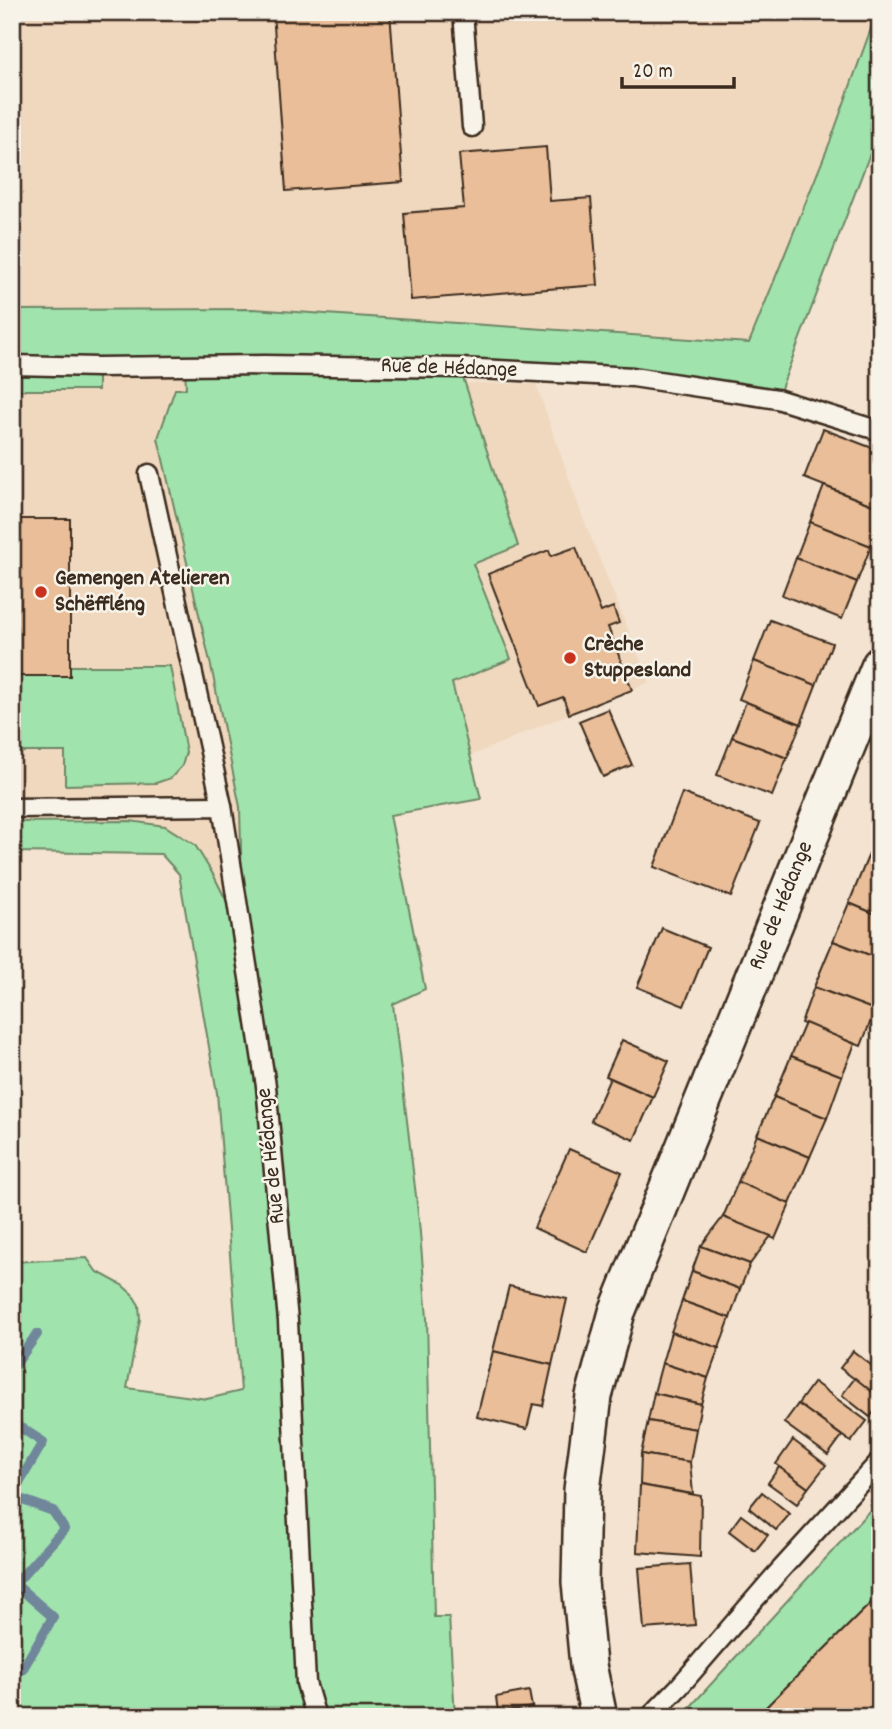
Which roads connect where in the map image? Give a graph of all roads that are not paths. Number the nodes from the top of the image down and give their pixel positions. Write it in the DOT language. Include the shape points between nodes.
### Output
graph roads {
  1 [pos="463,12"];
  2 [pos="472,127"];
  3 [pos="12,365"];
  4 [pos="880,431"];
  5 [pos="149,474"];
  6 [pos="880,665"];
  7 [pos="222,806"];
  8 [pos="12,808"];
  9 [pos="880,1461"];
  10 [pos="316,1717"];
  11 [pos="599,1717"];
  12 [pos="650,1717"];
  1 -- 2 [label="lane"];
  3 -- 4 [label="lane, Rue de Hédange" via="460,368 632,377 777,399"];
  5 -- 7 [label="lane, Rue de Hédange"];
  6 -- 11 [label="street, Rue de Hédange" via="617,1312 594,1396 582,1490 580,1582 587,1665"];
  7 -- 8 [label="lane"];
  7 -- 10 [label="lane, Rue de Hédange" via="266,1086 288,1321 306,1683"];
  9 -- 12 [label="lane"];
}
